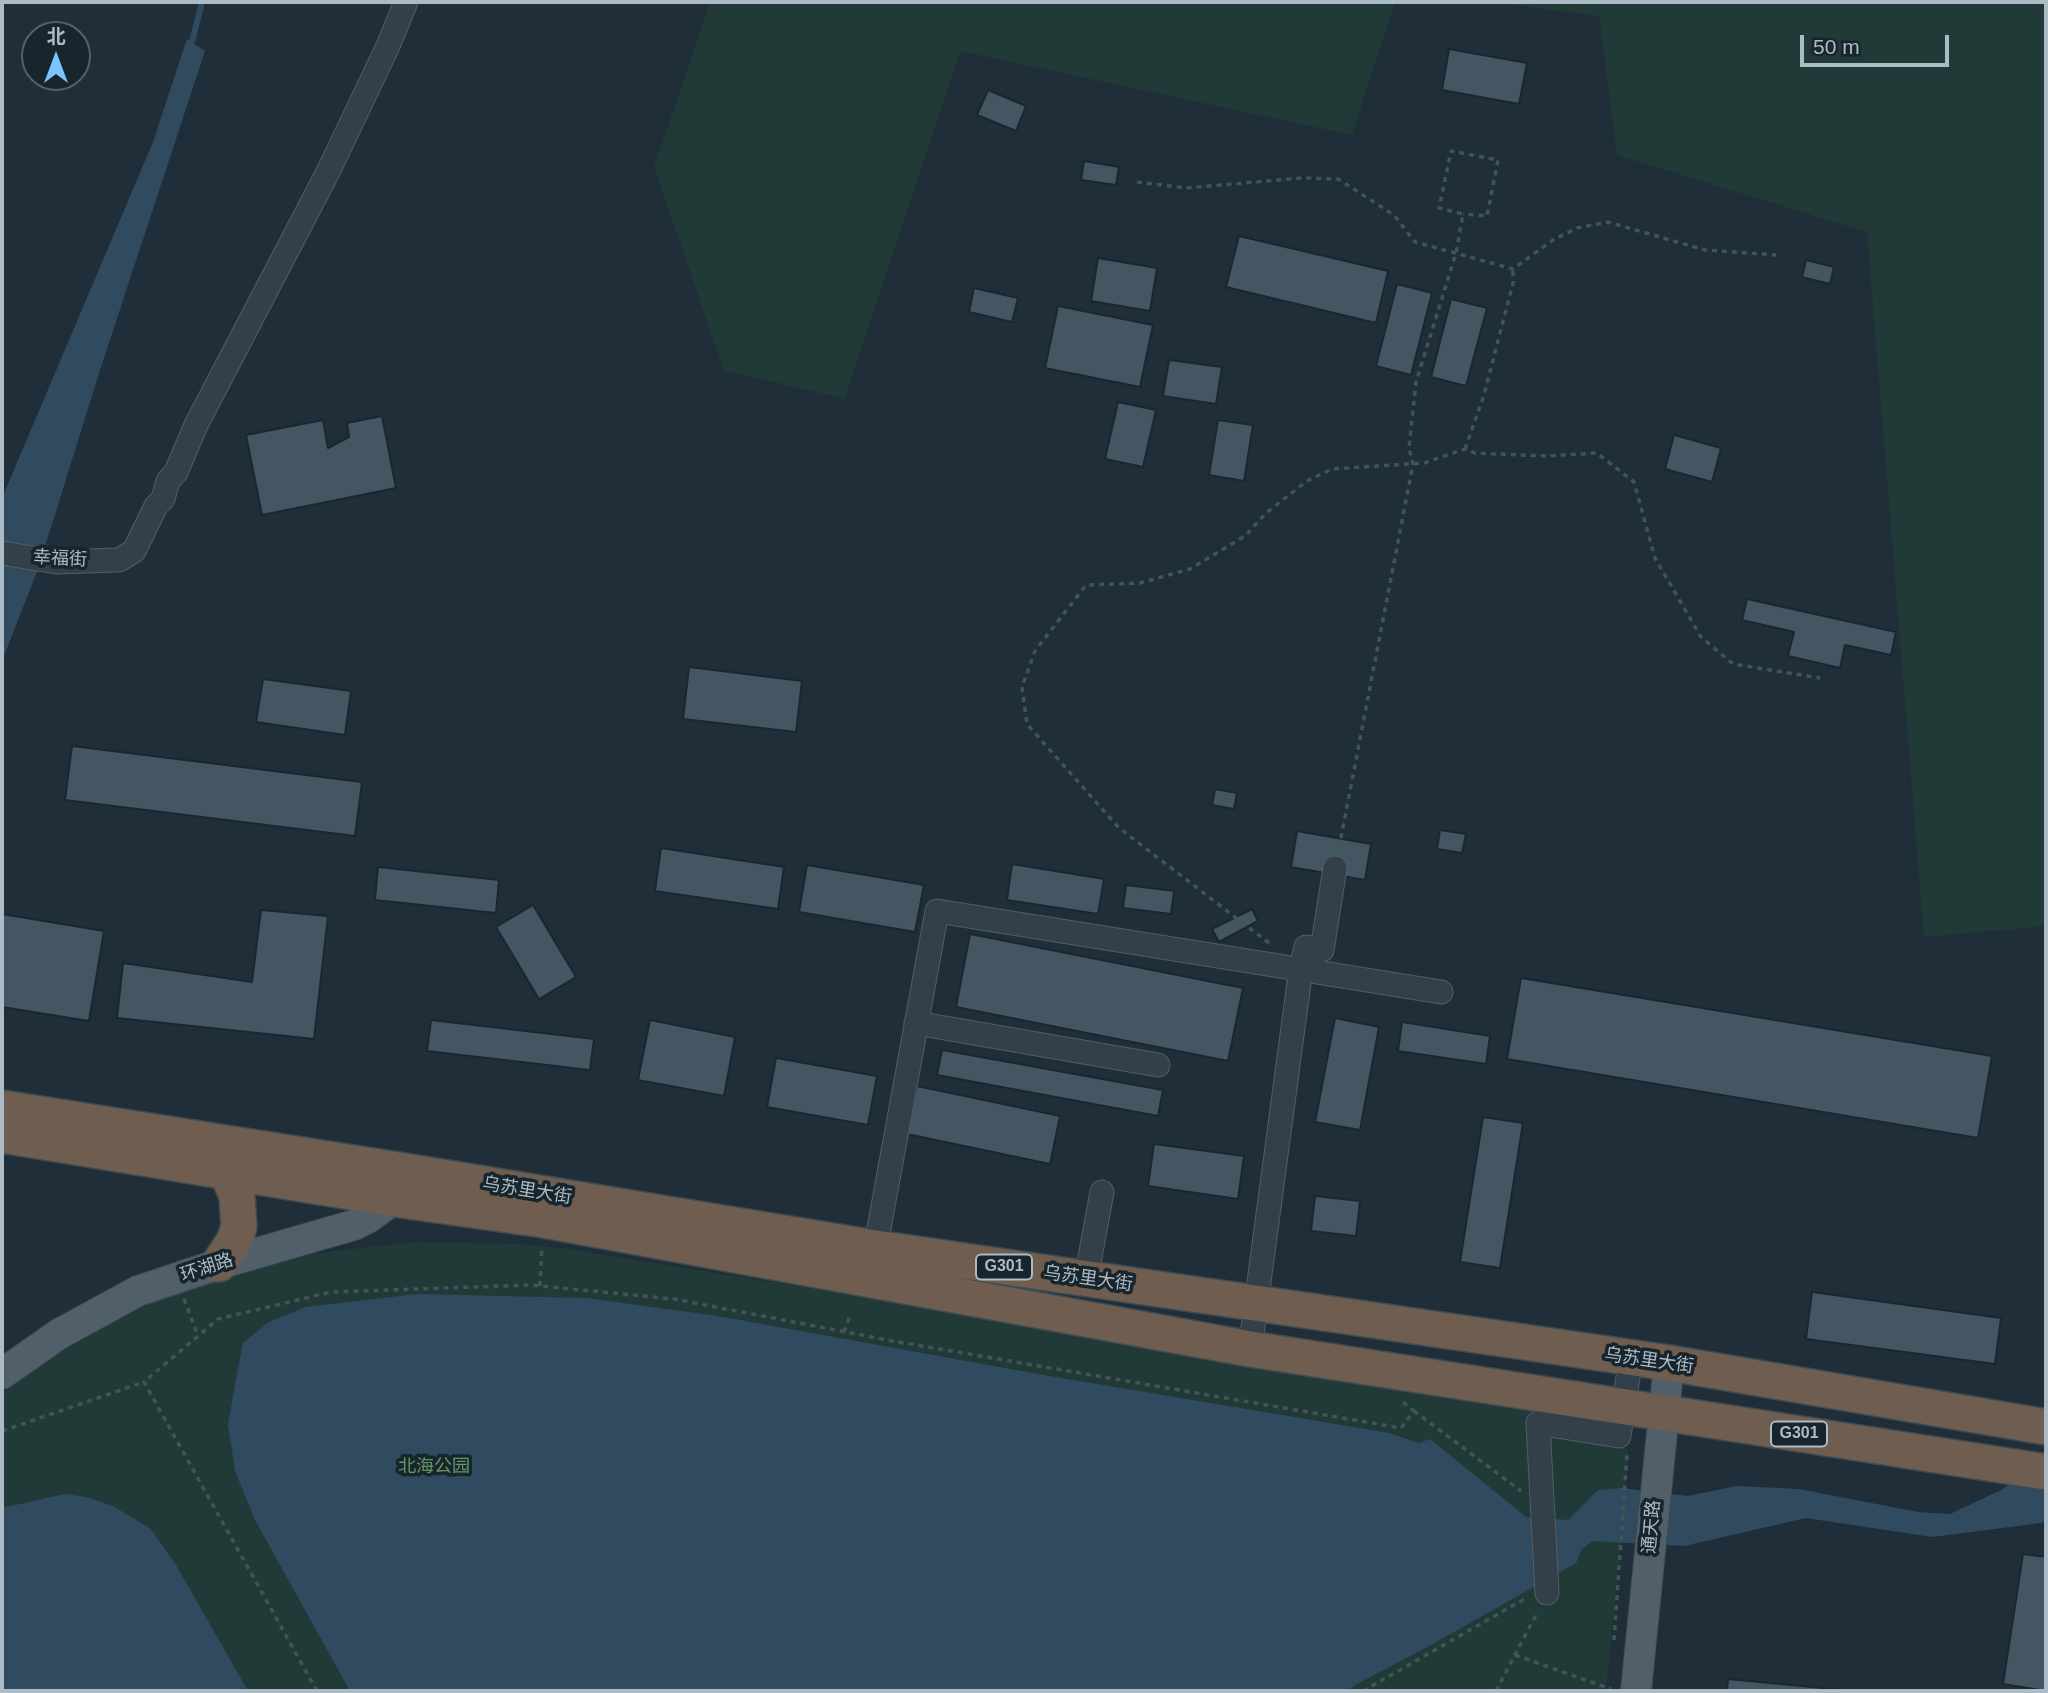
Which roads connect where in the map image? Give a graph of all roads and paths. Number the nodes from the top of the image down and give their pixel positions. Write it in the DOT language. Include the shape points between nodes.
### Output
graph roads {
  1 [pos="406,2"];
  2 [pos="1137,182"];
  3 [pos="1463,214"];
  4 [pos="1456,253"];
  5 [pos="1776,255"];
  6 [pos="1513,269"];
  7 [pos="1465,449"];
  8 [pos="1413,464"];
  9 [pos="2,553"];
  10 [pos="1820,678"];
  11 [pos="1335,868"];
  12 [pos="1270,944"];
  13 [pos="1301,968"];
  14 [pos="1441,992"];
  15 [pos="916,1023"];
  16 [pos="1158,1065"];
  17 [pos="2,1108"];
  18 [pos="2,1135"];
  19 [pos="227,1172"];
  20 [pos="402,1186"];
  21 [pos="1102,1192"];
  22 [pos="544,1220"];
  23 [pos="873,1263"];
  24 [pos="219,1264"];
  25 [pos="176,1278"];
  26 [pos="1086,1279"];
  27 [pos="540,1286"];
  28 [pos="1255,1304"];
  29 [pos="850,1313"];
  30 [pos="844,1332"];
  31 [pos="198,1336"];
  32 [pos="1250,1349"];
  33 [pos="1631,1358"];
  34 [pos="1669,1363"];
  35 [pos="2,1374"];
  36 [pos="144,1382"];
  37 [pos="1397,1397"];
  38 [pos="1623,1407"];
  39 [pos="1414,1410"];
  40 [pos="1663,1413"];
  41 [pos="2046,1427"];
  42 [pos="2,1431"];
  43 [pos="1628,1453"];
  44 [pos="2046,1472"];
  45 [pos="1542,1507"];
  46 [pos="1547,1593"];
  47 [pos="1614,1649"];
  48 [pos="1515,1655"];
  49 [pos="1624,1684"];
  50 [pos="317,1691"];
  51 [pos="1363,1691"];
  52 [pos="1496,1691"];
  1 -- 9 [label="street, 幸福街" via="328,172 134,551 119,560 56,562"];
  2 -- 4 [label="path" via="1186,188 1338,179 1394,215 1415,242"];
  3 -- 3 [label="path" via="1440,208 1451,151 1499,160 1487,216"];
  3 -- 4 [label="path"];
  4 -- 6 [label="path"];
  4 -- 8 [label="path" via="1416,382 1409,448"];
  5 -- 6 [label="path" via="1705,250 1608,222 1577,228"];
  6 -- 7 [label="path" via="1484,395"];
  7 -- 8 [label="path"];
  7 -- 10 [label="path" via="1546,456 1597,453 1634,482 1655,558 1701,637 1733,664"];
  8 -- 11 [label="path"];
  8 -- 12 [label="path" via="1332,470 1307,481 1245,536 1190,569 1140,583 1086,585 1035,651 1022,687 1027,724 1119,828"];
  11 -- 13 [label="street" via="1322,950 1306,947"];
  13 -- 14 [label="street"];
  13 -- 15 [label="street" via="937,911"];
  13 -- 28 [label="street"];
  15 -- 16 [label="street"];
  15 -- 23 [label="street"];
  17 -- 20 [label="highway, 乌苏里大街 / G301"];
  18 -- 19 [label="highway, 乌苏里大街 / G301"];
  19 -- 20 [label="highway, 乌苏里大街 / G301"];
  19 -- 24 [label="highway" via="237,1195 239,1227"];
  20 -- 22 [label="highway, 乌苏里大街 / G301"];
  20 -- 23 [label="highway, 乌苏里大街 / G301"];
  20 -- 24 [label="main road, 环湖路" via="354,1225"];
  21 -- 26 [label="street"];
  22 -- 23 [label="highway, 乌苏里大街 / G301"];
  22 -- 27 [label="path"];
  23 -- 26 [label="highway, 乌苏里大街 / G301"];
  23 -- 32 [label="highway, 乌苏里大街 / G301"];
  24 -- 25 [label="main road, 环湖路"];
  25 -- 31 [label="path"];
  25 -- 35 [label="main road, 环湖路" via="104,1308"];
  26 -- 28 [label="highway, 乌苏里大街 / G301"];
  27 -- 30 [label="path" via="674,1299"];
  27 -- 31 [label="path" via="331,1292 218,1319"];
  28 -- 32 [label="street"];
  28 -- 33 [label="highway, 乌苏里大街 / G301"];
  29 -- 30 [label="path"];
  30 -- 39 [label="path" via="1401,1428"];
  31 -- 36 [label="path"];
  32 -- 38 [label="highway, 乌苏里大街 / G301"];
  33 -- 34 [label="highway, 乌苏里大街 / G301"];
  33 -- 38 [label="street"];
  34 -- 40 [label="main road, 通天路"];
  34 -- 41 [label="highway, 乌苏里大街 / G301"];
  36 -- 42 [label="path"];
  36 -- 50 [label="path"];
  37 -- 39 [label="path"];
  38 -- 40 [label="highway, 乌苏里大街 / G301"];
  38 -- 45 [label="street" via="1619,1436 1538,1423"];
  39 -- 45 [label="path"];
  40 -- 44 [label="highway, 乌苏里大街 / G301"];
  40 -- 49 [label="main road, 通天路" via="1648,1577"];
  43 -- 47 [label="path"];
  45 -- 46 [label="street"];
  46 -- 48 [label="path"];
  46 -- 51 [label="path" via="1526,1598"];
  48 -- 49 [label="path" via="1611,1690"];
  48 -- 52 [label="path"];
}
